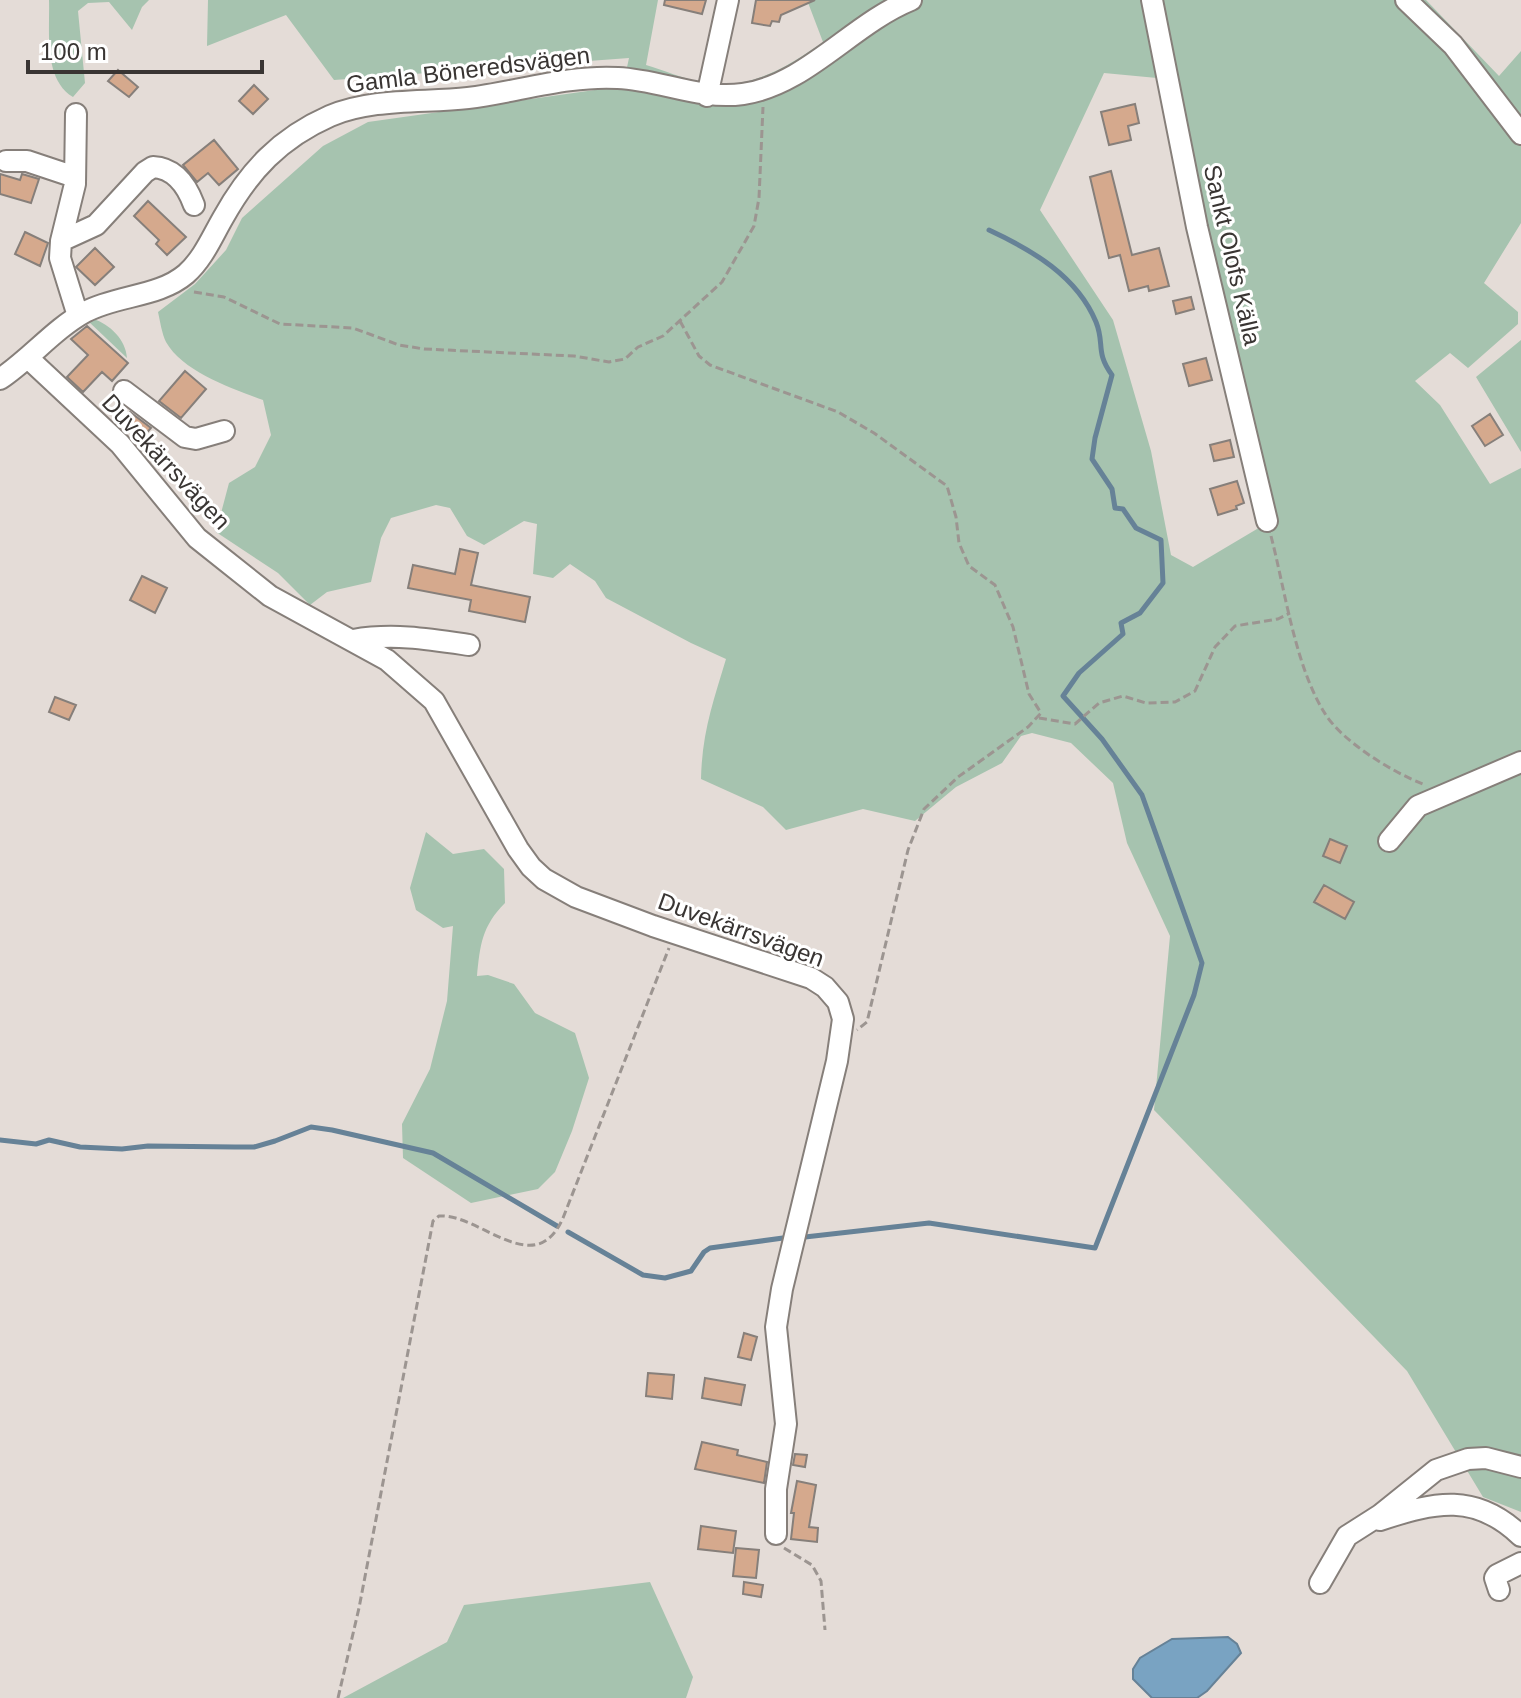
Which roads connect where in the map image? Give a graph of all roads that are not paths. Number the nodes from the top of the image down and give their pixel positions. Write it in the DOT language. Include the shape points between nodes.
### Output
graph roads {
  1 [pos="728,0"];
  2 [pos="911,0"];
  3 [pos="1152,0"];
  4 [pos="1406,0"];
  5 [pos="707,96"];
  6 [pos="76,114"];
  7 [pos="1521,134"];
  8 [pos="6,161"];
  9 [pos="75,177"];
  10 [pos="194,205"];
  11 [pos="61,241"];
  12 [pos="78,316"];
  13 [pos="28,358"];
  14 [pos="0,379"];
  15 [pos="124,391"];
  16 [pos="224,431"];
  17 [pos="1267,521"];
  18 [pos="353,640"];
  19 [pos="469,645"];
  20 [pos="1521,762"];
  21 [pos="1389,841"];
  22 [pos="1521,1467"];
  23 [pos="1362,1526"];
  24 [pos="776,1534"];
  25 [pos="1521,1536"];
  26 [pos="1521,1563"];
  27 [pos="1320,1583"];
  28 [pos="1499,1590"];
  1 -- 5 [label="street"];
  2 -- 5 [label="street, Gamla Böneredsvägen" via="877,16 791,77 762,90"];
  3 -- 17 [label="street, Sankt Olofs Källa" via="1197,227"];
  4 -- 7 [label="street" via="1453,45"];
  5 -- 12 [label="street, Gamla Böneredsvägen" via="631,79 591,79 337,113 288,140 251,172 198,261 178,280"];
  6 -- 9 [label="street"];
  8 -- 9 [label="street" via="27,161"];
  9 -- 11 [label="street"];
  10 -- 11 [label="street" via="188,188 167,170 153,167 96,225"];
  11 -- 12 [label="street" via="60,258"];
  12 -- 13 [label="street, Gamla Böneredsvägen"];
  13 -- 14 [label="street, Gamla Böneredsvägen"];
  13 -- 18 [label="street, Duvekärrsvägen" via="120,444 197,538 270,596"];
  15 -- 16 [label="street" via="185,437"];
  18 -- 19 [label="street" via="412,637"];
  18 -- 24 [label="street, Duvekärrsvägen" via="387,660 434,701 531,867 557,888 811,978 838,1002 843,1019 837,1061 776,1327 786,1424 776,1489"];
  20 -- 21 [label="street" via="1418,806"];
  22 -- 23 [label="street" via="1486,1458 1449,1464"];
  23 -- 25 [label="street" via="1419,1508 1462,1504 1495,1515"];
  23 -- 27 [label="street" via="1341,1543"];
  26 -- 28 [label="street" via="1497,1575"];
}
